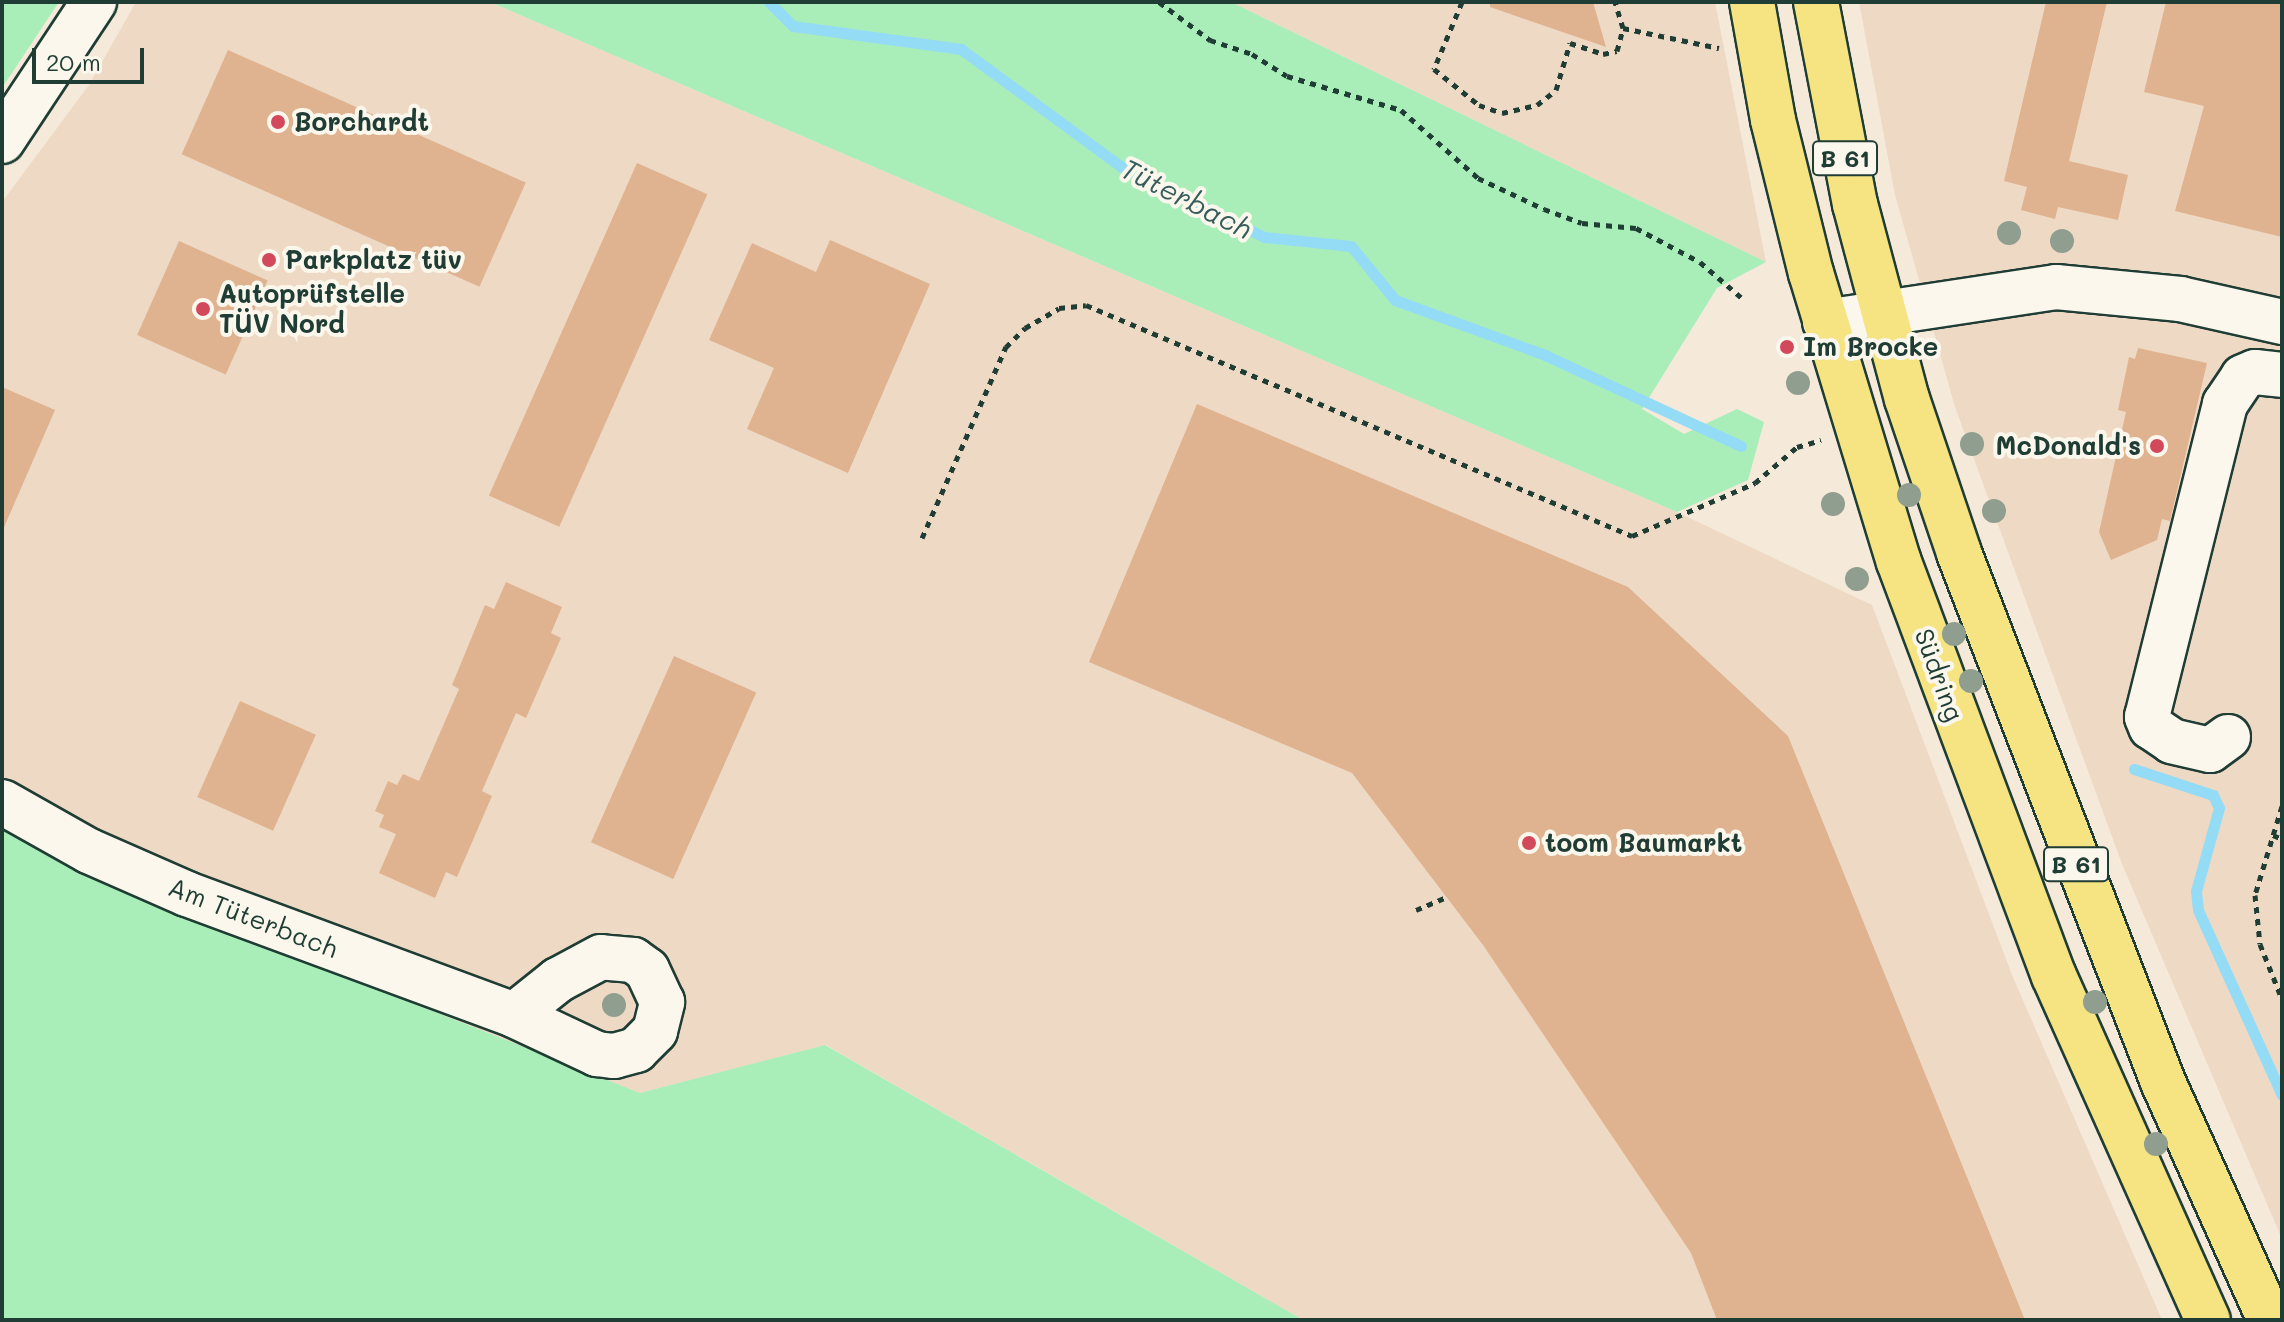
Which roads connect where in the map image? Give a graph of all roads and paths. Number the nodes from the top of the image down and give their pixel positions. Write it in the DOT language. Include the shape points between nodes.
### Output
graph roads {
  1 [pos="94,2"];
  2 [pos="1159,2"];
  3 [pos="1462,2"];
  4 [pos="1615,2"];
  5 [pos="1752,2"];
  6 [pos="1816,2"];
  7 [pos="1623,28"];
  8 [pos="1733,51"];
  9 [pos="2,141"];
  10 [pos="1743,299"];
  11 [pos="1883,311"];
  12 [pos="1825,322"];
  13 [pos="2282,322"];
  14 [pos="2282,375"];
  15 [pos="1822,440"];
  16 [pos="922,538"];
  17 [pos="2228,737"];
  18 [pos="2,802"];
  19 [pos="2282,806"];
  20 [pos="2273,835"];
  21 [pos="2282,839"];
  22 [pos="1446,897"];
  23 [pos="1416,910"];
  24 [pos="2282,999"];
  25 [pos="514,1015"];
  26 [pos="2208,1320"];
  27 [pos="2270,1320"];
  1 -- 9 [label="street"];
  2 -- 10 [label="path" via="1210,40 1252,54 1287,76 1401,110 1478,178 1517,197 1566,219 1636,228 1700,262"];
  3 -- 7 [label="path" via="1434,69 1479,105 1502,113 1537,105 1556,90 1570,43 1603,54 1617,51"];
  4 -- 7 [label="path"];
  5 -- 12 [label="main road, Südring / B 61" via="1777,135"];
  6 -- 11 [label="main road, B 61" via="1848,173"];
  7 -- 8 [label="path"];
  11 -- 12 [label="street"];
  11 -- 13 [label="street" via="2056,287 2180,299"];
  11 -- 27 [label="main road, B 61" via="1907,399 2013,704 2163,1082"];
  12 -- 26 [label="main road, Südring / B 61" via="1874,487 1969,757 2054,976"];
  14 -- 17 [label="street" via="2255,372 2243,377 2225,404 2147,717 2151,727 2172,741 2210,750"];
  15 -- 16 [label="path" via="1797,447 1755,483 1632,536 1086,305 1059,308 1025,328 1006,347"];
  18 -- 25 [label="street, Am Tüterbach" via="89,851 187,894"];
  19 -- 20 [label="path"];
  20 -- 21 [label="path"];
  20 -- 24 [label="path" via="2255,895 2256,921"];
  22 -- 23 [label="path"];
}
